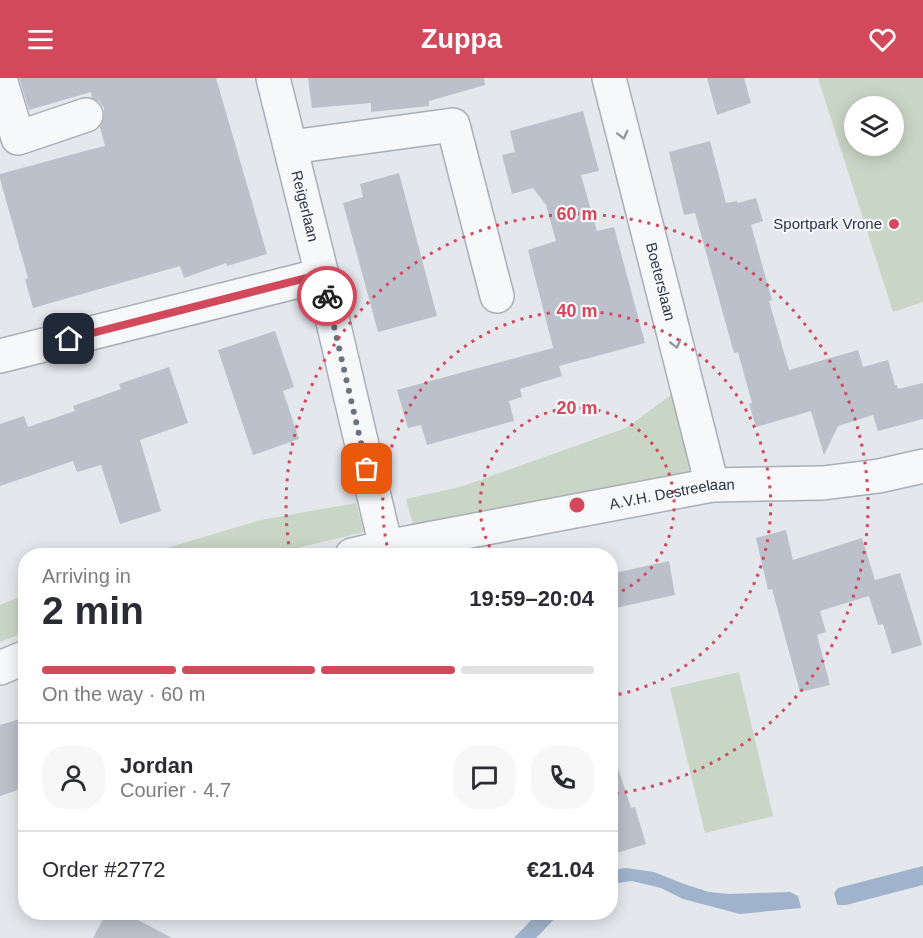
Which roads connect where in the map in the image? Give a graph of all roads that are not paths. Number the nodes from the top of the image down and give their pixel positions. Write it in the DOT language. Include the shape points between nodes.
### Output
graph roads {
  1 [pos="273,78"];
  2 [pos="609,78"];
  3 [pos="0,79"];
  4 [pos="86,115"];
  5 [pos="291,147"];
  6 [pos="322,274"];
  7 [pos="497,296"];
  8 [pos="0,356"];
  9 [pos="923,466"];
  10 [pos="712,484"];
  11 [pos="442,546"];
  12 [pos="386,547"];
  13 [pos="382,548"];
  14 [pos="18,660"];
  15 [pos="0,668"];
  1 -- 5 [label="street, Reigerlaan"];
  2 -- 10 [label="street, Boeterslaan, one-way"];
  3 -- 4 [label="street" via="18,138"];
  5 -- 6 [label="street, Reigerlaan"];
  5 -- 7 [label="street" via="453,124"];
  6 -- 8 [label="street"];
  6 -- 12 [label="street, Reigerlaan"];
  9 -- 10 [label="street, A.V.H. Destreelaan" via="823,483"];
  10 -- 11 [label="street, A.V.H. Destreelaan"];
  11 -- 12 [label="street, A.V.H. Destreelaan"];
  12 -- 13 [label="street, A.V.H. Destreelaan"];
  14 -- 15 [label="street"];
}
